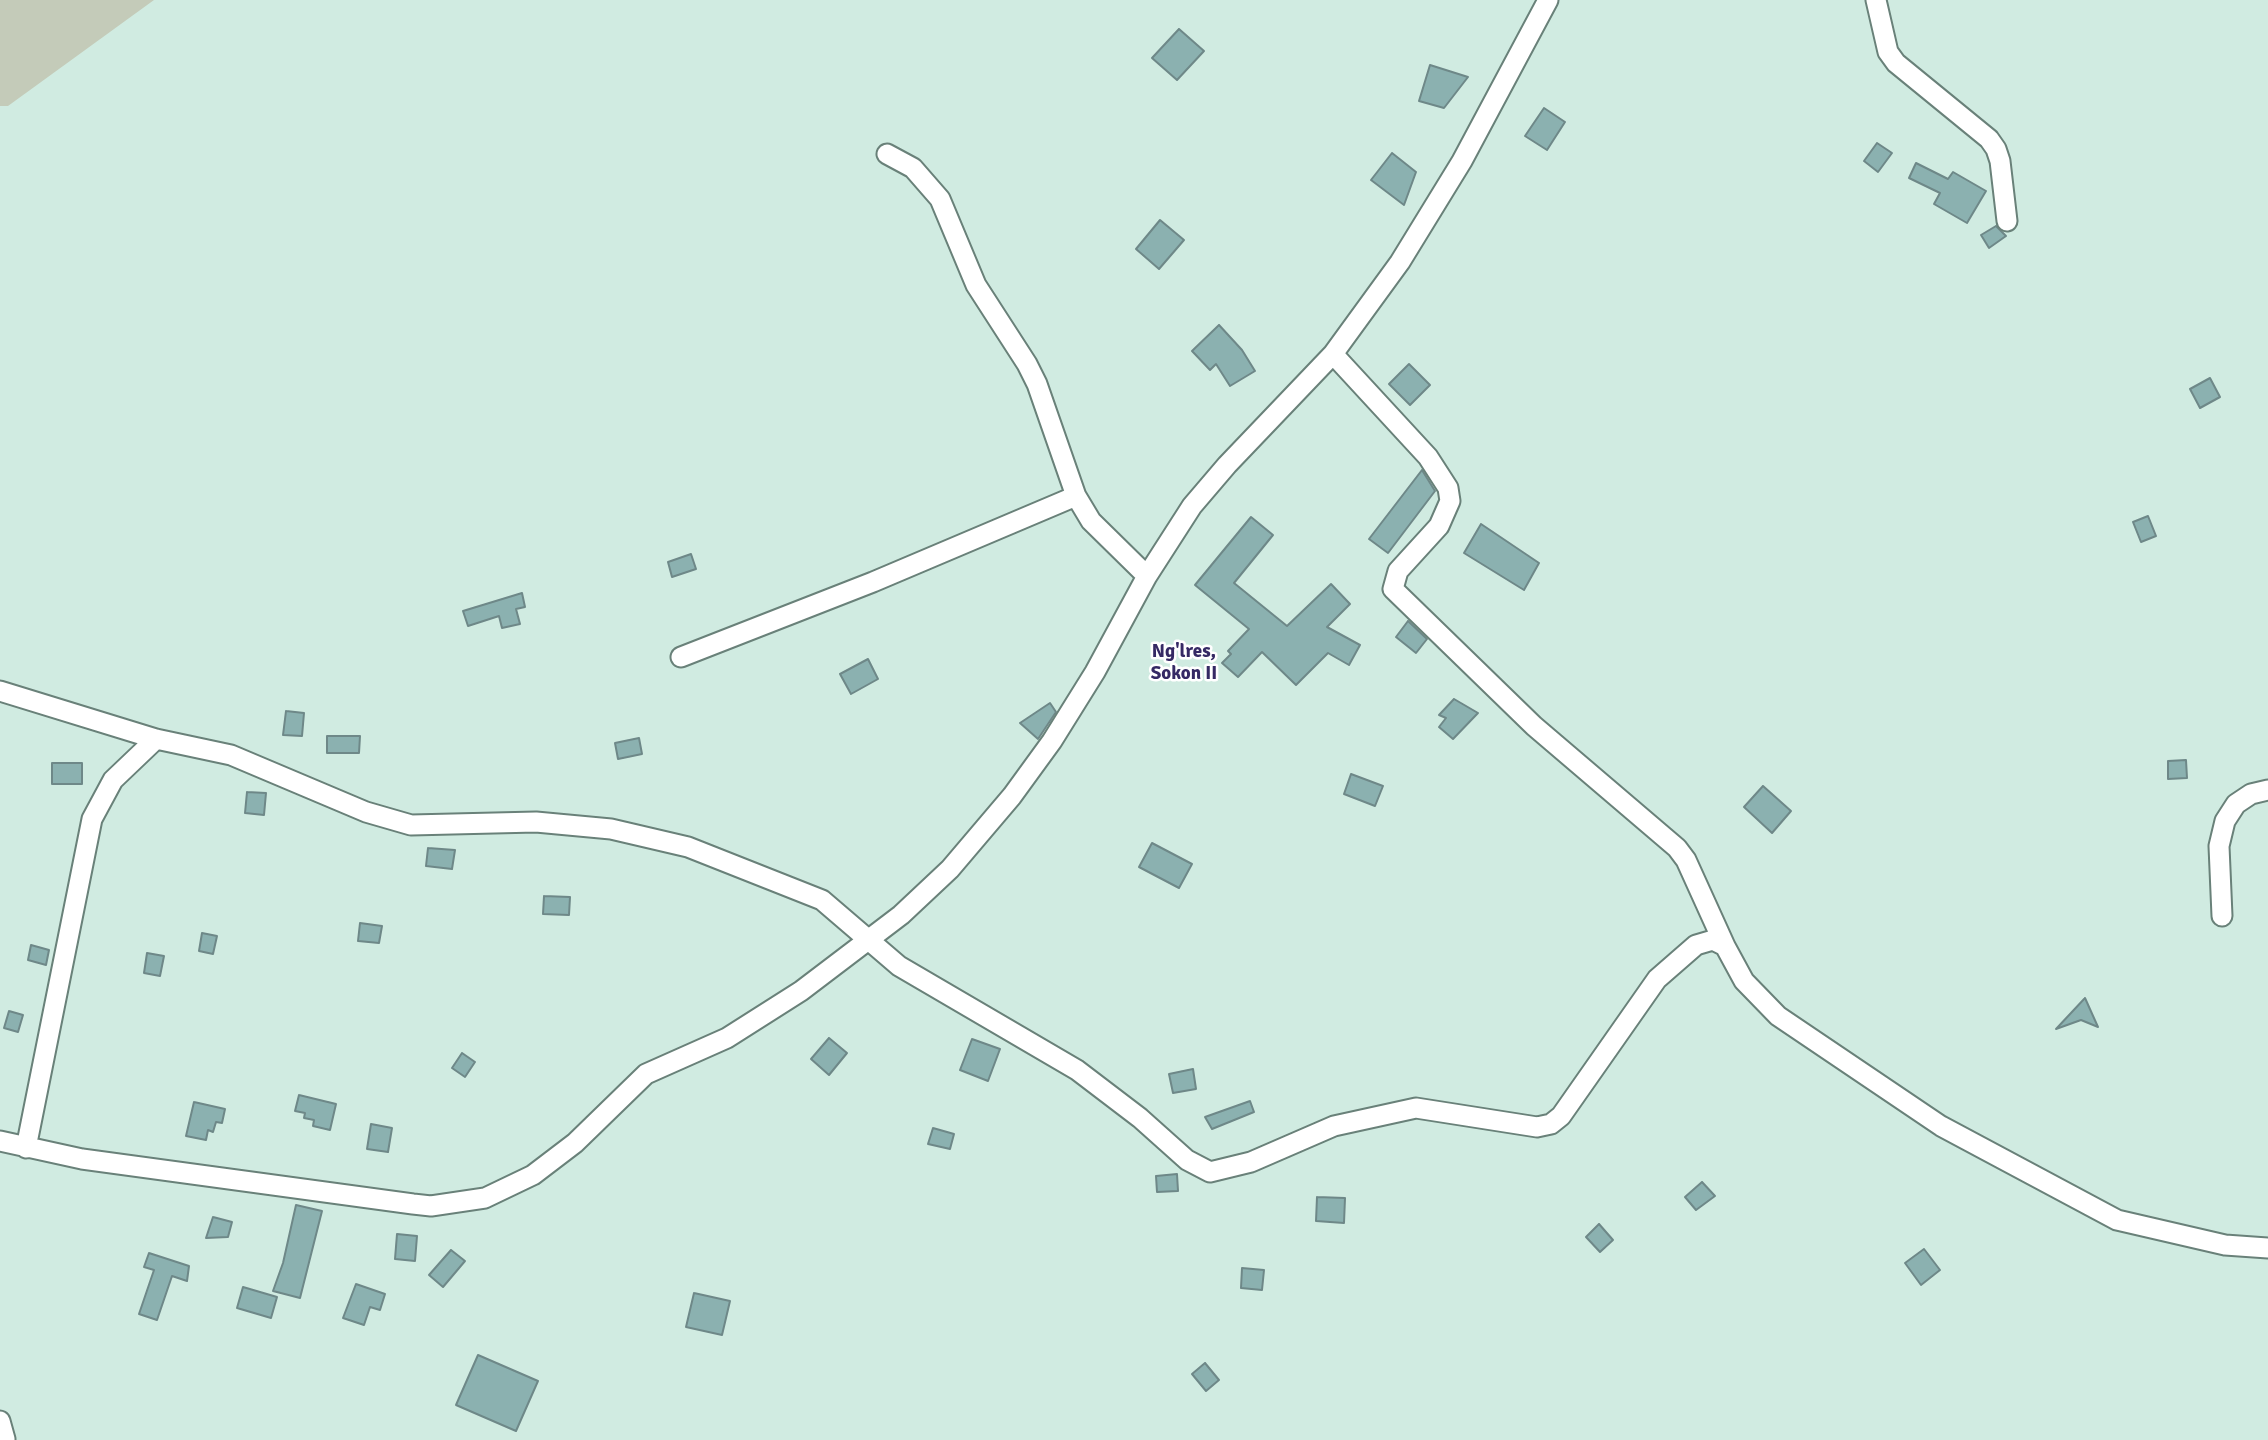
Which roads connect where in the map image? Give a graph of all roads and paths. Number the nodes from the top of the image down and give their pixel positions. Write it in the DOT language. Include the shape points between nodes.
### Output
graph roads {
  1 [pos="1548,0"];
  2 [pos="1876,0"];
  3 [pos="887,154"];
  4 [pos="2007,221"];
  5 [pos="1333,355"];
  6 [pos="1076,496"];
  7 [pos="1147,576"];
  8 [pos="681,657"];
  9 [pos="0,691"];
  10 [pos="156,739"];
  11 [pos="2268,790"];
  12 [pos="2222,916"];
  13 [pos="868,941"];
  14 [pos="1725,946"];
  15 [pos="0,1141"];
  16 [pos="26,1148"];
  17 [pos="2268,1248"];
  1 -- 5 [label="street" via="1455,172 1400,262"];
  2 -- 4 [label="street" via="1888,52 1896,63 1996,149"];
  3 -- 6 [label="street" via="913,168 940,199 976,285 1037,384"];
  5 -- 7 [label="street" via="1200,496"];
  5 -- 14 [label="street" via="1428,457 1448,488 1450,501 1439,526 1398,571 1393,589 1534,726 1677,848"];
  6 -- 7 [label="street" via="1099,529"];
  6 -- 8 [label="street"];
  7 -- 13 [label="street" via="1088,684 1012,796 950,869"];
  9 -- 10 [label="street"];
  10 -- 13 [label="street" via="231,755 366,812 411,825 536,822 611,829 672,842 822,900"];
  10 -- 16 [label="street" via="113,780 92,818"];
  11 -- 12 [label="street" via="2250,794 2236,804 2225,821 2219,846"];
  13 -- 14 [label="street" via="929,985 1077,1070 1187,1160 1218,1172 1334,1126 1416,1108 1537,1127 1551,1124 1674,961 1707,941"];
  13 -- 16 [label="street" via="768,1014 646,1074 575,1143 533,1175 485,1198 431,1206"];
  14 -- 17 [label="street" via="1744,981 1778,1016 1941,1126 2117,1220 2225,1245"];
  15 -- 16 [label="street"];
}
